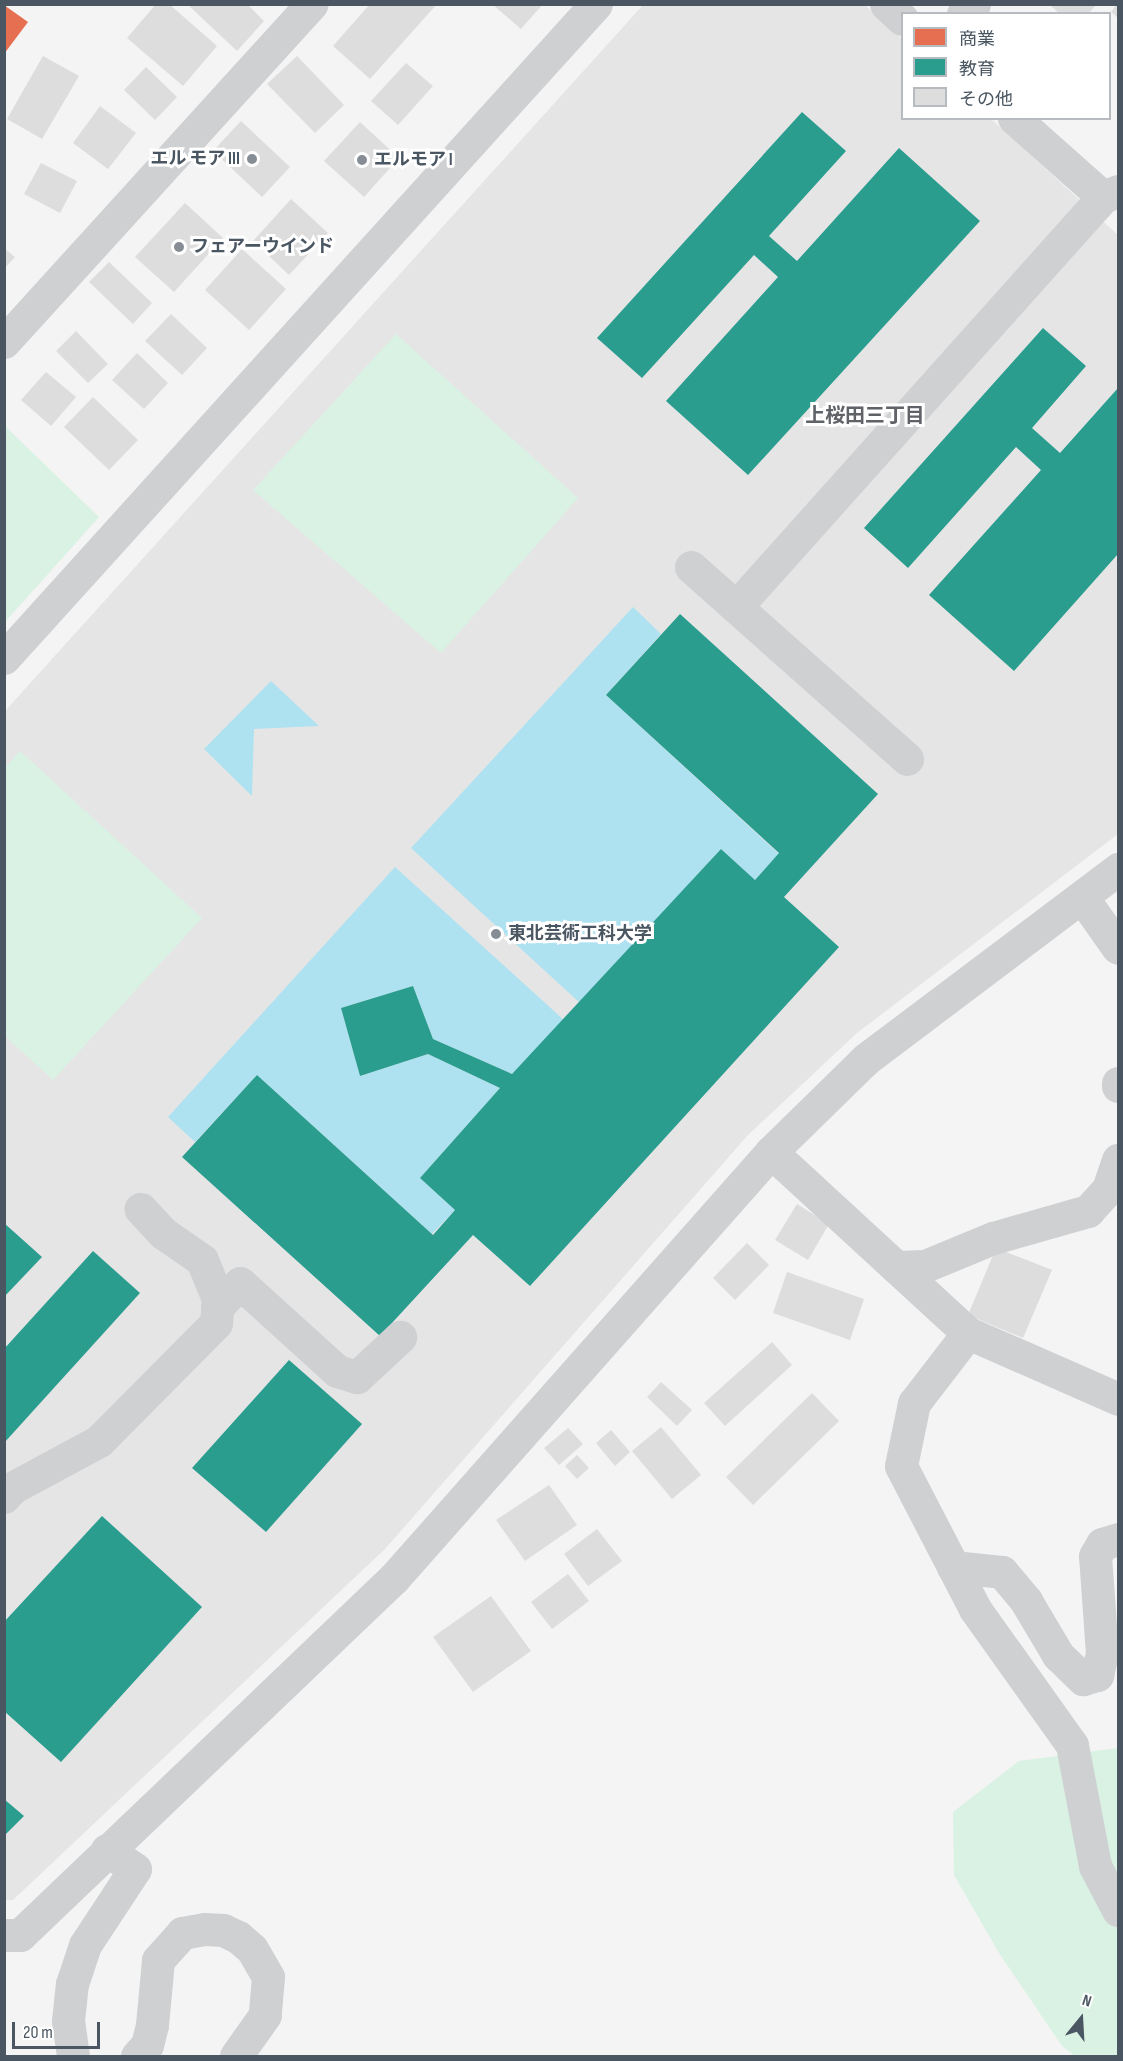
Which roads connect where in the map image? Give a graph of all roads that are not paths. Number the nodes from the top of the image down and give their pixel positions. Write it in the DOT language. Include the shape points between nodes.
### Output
graph roads {
  1 [pos="312,4"];
  2 [pos="596,4"];
  3 [pos="886,4"];
  4 [pos="901,17"];
  5 [pos="1017,120"];
  6 [pos="1111,194"];
  7 [pos="4,342"];
  8 [pos="691,567"];
  9 [pos="736,607"];
  10 [pos="4,658"];
  11 [pos="907,759"];
  12 [pos="1119,869"];
  13 [pos="1082,897"];
  14 [pos="1119,948"];
  15 [pos="771,1152"];
  16 [pos="1119,1160"];
  17 [pos="141,1209"];
  18 [pos="896,1267"];
  19 [pos="217,1307"];
  20 [pos="968,1333"];
  21 [pos="400,1337"];
  22 [pos="1119,1399"];
  23 [pos="4,1497"];
  24 [pos="1119,1539"];
  25 [pos="953,1567"];
  26 [pos="107,1850"];
  27 [pos="1119,1910"];
  28 [pos="4,1935"];
  29 [pos="73,2056"];
  30 [pos="137,2056"];
  31 [pos="236,2056"];
  1 -- 7 [label="street"];
  2 -- 10 [label="street"];
  3 -- 4 [label="street"];
  5 -- 6 [label="street"];
  6 -- 9 [label="street"];
  8 -- 9 [label="street"];
  9 -- 11 [label="street"];
  12 -- 13 [label="street"];
  13 -- 14 [label="street"];
  13 -- 15 [label="street" via="866,1059"];
  15 -- 18 [label="street"];
  15 -- 26 [label="street" via="394,1578"];
  16 -- 18 [label="street" via="1108,1189 1088,1211 993,1238 925,1266"];
  17 -- 19 [label="street" via="163,1233 202,1260 218,1299"];
  18 -- 20 [label="street"];
  19 -- 21 [label="street" via="240,1283 337,1371 357,1377"];
  19 -- 23 [label="street" via="216,1323 99,1441 12,1488"];
  20 -- 22 [label="street"];
  20 -- 25 [label="street" via="914,1403 901,1466"];
  24 -- 25 [label="street" via="1102,1544 1095,1556 1102,1660 1097,1676 1083,1679 1058,1655 1026,1601 1002,1572"];
  25 -- 27 [label="street" via="975,1609 1072,1745 1095,1866"];
  26 -- 28 [label="street" via="20,1935"];
  26 -- 29 [label="street" via="135,1869 106,1907 78,1964 68,2021"];
  30 -- 31 [label="street" via="147,2045 152,2025 158,1960 182,1934 205,1929 223,1930 238,1938 252,1949 268,1977 265,2015"];
}
